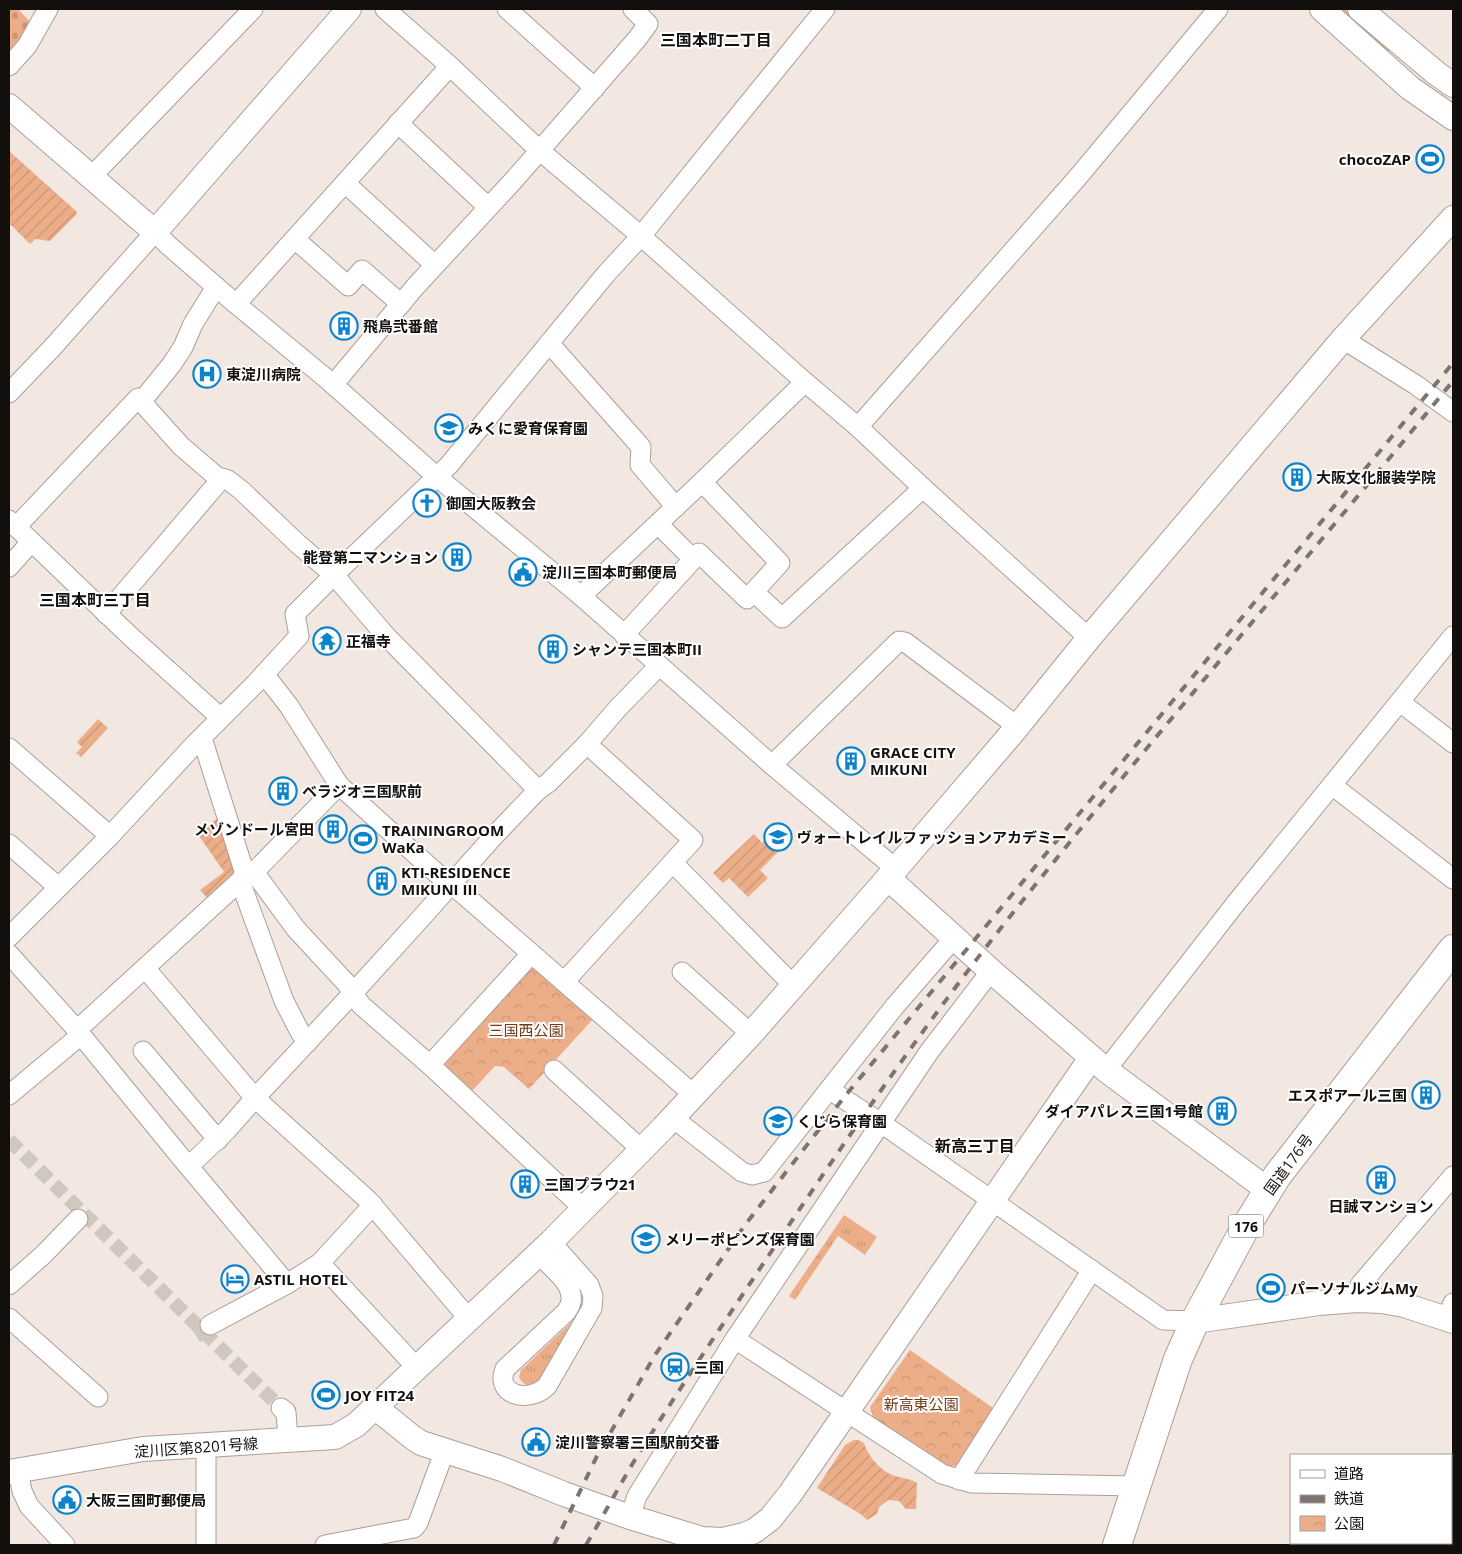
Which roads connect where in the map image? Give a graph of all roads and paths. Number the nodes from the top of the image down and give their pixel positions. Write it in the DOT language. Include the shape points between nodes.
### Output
graph roads {
  1 [pos="48,9"];
  2 [pos="253,9"];
  3 [pos="349,9"];
  4 [pos="385,9"];
  5 [pos="507,9"];
  6 [pos="633,9"];
  7 [pos="825,9"];
  8 [pos="1218,9"];
  9 [pos="1322,9"];
  10 [pos="1360,9"];
  11 [pos="9,66"];
  12 [pos="450,66"];
  13 [pos="1453,85"];
  14 [pos="595,88"];
  15 [pos="9,106"];
  16 [pos="1453,118"];
  17 [pos="398,124"];
  18 [pos="539,150"];
  19 [pos="91,177"];
  20 [pos="345,184"];
  21 [pos="488,207"];
  22 [pos="1453,218"];
  23 [pos="155,232"];
  24 [pos="641,236"];
  25 [pos="295,239"];
  26 [pos="435,265"];
  27 [pos="216,287"];
  28 [pos="236,304"];
  29 [pos="401,304"];
  30 [pos="1343,339"];
  31 [pos="549,344"];
  32 [pos="805,382"];
  33 [pos="333,384"];
  34 [pos="9,394"];
  35 [pos="141,402"];
  36 [pos="1453,412"];
  37 [pos="858,427"];
  38 [pos="436,476"];
  39 [pos="222,478"];
  40 [pos="702,482"];
  41 [pos="923,488"];
  42 [pos="676,507"];
  43 [pos="12,524"];
  44 [pos="658,524"];
  45 [pos="31,542"];
  46 [pos="693,560"];
  47 [pos="9,568"];
  48 [pos="334,575"];
  49 [pos="754,592"];
  50 [pos="581,596"];
  51 [pos="106,614"];
  52 [pos="624,635"];
  53 [pos="1453,636"];
  54 [pos="1089,638"];
  55 [pos="659,666"];
  56 [pos="264,674"];
  57 [pos="1400,702"];
  58 [pos="222,718"];
  59 [pos="1018,727"];
  60 [pos="202,738"];
  61 [pos="1453,743"];
  62 [pos="587,744"];
  63 [pos="9,748"];
  64 [pos="772,765"];
  65 [pos="339,785"];
  66 [pos="1333,786"];
  67 [pos="538,790"];
  68 [pos="110,836"];
  69 [pos="9,844"];
  70 [pos="673,863"];
  71 [pos="892,874"];
  72 [pos="246,876"];
  73 [pos="1453,879"];
  74 [pos="451,885"];
  75 [pos="58,887"];
  76 [pos="9,937"];
  77 [pos="954,938"];
  78 [pos="1453,949"];
  79 [pos="532,954"];
  80 [pos="10,957"];
  81 [pos="145,968"];
  82 [pos="990,971"];
  83 [pos="682,972"];
  84 [pos="564,982"];
  85 [pos="794,986"];
  86 [pos="354,993"];
  87 [pos="79,1032"];
  88 [pos="751,1034"];
  89 [pos="308,1042"];
  90 [pos="143,1051"];
  91 [pos="1098,1064"];
  92 [pos="430,1065"];
  93 [pos="554,1070"];
  94 [pos="830,1090"];
  95 [pos="9,1095"];
  96 [pos="694,1096"];
  97 [pos="255,1098"];
  98 [pos="673,1118"];
  99 [pos="881,1123"];
  100 [pos="218,1140"];
  101 [pos="642,1150"];
  102 [pos="189,1166"];
  103 [pos="1453,1176"];
  104 [pos="1268,1190"];
  105 [pos="992,1201"];
  106 [pos="373,1206"];
  107 [pos="584,1209"];
  108 [pos="78,1219"];
  109 [pos="544,1248"];
  110 [pos="320,1263"];
  111 [pos="1092,1270"];
  112 [pos="287,1284"];
  113 [pos="9,1285"];
  114 [pos="1357,1300"];
  115 [pos="1451,1314"];
  116 [pos="9,1318"];
  117 [pos="469,1319"];
  118 [pos="1195,1321"];
  119 [pos="210,1325"];
  120 [pos="735,1339"];
  121 [pos="416,1368"];
  122 [pos="98,1396"];
  123 [pos="375,1407"];
  124 [pos="281,1408"];
  125 [pos="848,1411"];
  126 [pos="288,1440"];
  127 [pos="206,1445"];
  128 [pos="444,1450"];
  129 [pos="13,1472"];
  130 [pos="959,1480"];
  131 [pos="1136,1486"];
  132 [pos="630,1517"];
  133 [pos="65,1545"];
  134 [pos="206,1545"];
  135 [pos="325,1545"];
  136 [pos="1117,1545"];
  1 -- 11 [label="street" via="26,46"];
  2 -- 19 [label="street"];
  3 -- 23 [label="street"];
  4 -- 12 [label="street"];
  5 -- 14 [label="street"];
  6 -- 14 [label="street" via="648,24"];
  7 -- 24 [label="street"];
  8 -- 37 [label="street" via="1078,177"];
  9 -- 16 [label="street" via="1410,88"];
  10 -- 13 [label="street"];
  12 -- 17 [label="street"];
  12 -- 18 [label="street"];
  14 -- 18 [label="street"];
  15 -- 19 [label="street"];
  17 -- 20 [label="street"];
  17 -- 21 [label="street"];
  18 -- 21 [label="street"];
  18 -- 24 [label="street"];
  19 -- 23 [label="street"];
  20 -- 25 [label="street"];
  20 -- 26 [label="street"];
  21 -- 26 [label="street"];
  22 -- 30 [label="street, 淀川区第8201号線"];
  23 -- 27 [label="street"];
  23 -- 34 [label="street"];
  24 -- 31 [label="street"];
  24 -- 32 [label="street"];
  25 -- 28 [label="street"];
  25 -- 29 [label="street" via="348,286 362,270"];
  26 -- 29 [label="street"];
  27 -- 28 [label="street"];
  27 -- 35 [label="street" via="178,355"];
  28 -- 33 [label="street"];
  29 -- 33 [label="street"];
  30 -- 36 [label="street"];
  30 -- 54 [label="street, 淀川区第8201号線"];
  31 -- 38 [label="street" via="449,465"];
  31 -- 42 [label="street" via="642,447 640,465"];
  32 -- 37 [label="street"];
  32 -- 40 [label="street"];
  33 -- 38 [label="street"];
  35 -- 39 [label="street" via="181,446"];
  35 -- 43 [label="street" via="138,398"];
  37 -- 41 [label="street"];
  38 -- 48 [label="street"];
  38 -- 50 [label="street"];
  39 -- 48 [label="street" via="241,490"];
  39 -- 51 [label="street"];
  40 -- 42 [label="street"];
  40 -- 49 [label="street" via="780,563"];
  41 -- 49 [label="street" via="782,618"];
  41 -- 54 [label="street"];
  42 -- 44 [label="street"];
  43 -- 45 [label="street"];
  44 -- 46 [label="street"];
  44 -- 50 [label="street"];
  45 -- 47 [label="street"];
  45 -- 51 [label="street"];
  46 -- 49 [label="street" via="699,553 747,599"];
  46 -- 52 [label="street"];
  48 -- 56 [label="street" via="295,614 299,636"];
  48 -- 67 [label="street" via="392,643"];
  50 -- 52 [label="street"];
  51 -- 58 [label="street"];
  52 -- 55 [label="street"];
  53 -- 57 [label="street"];
  54 -- 59 [label="street, 淀川区第8201号線"];
  55 -- 62 [label="street"];
  55 -- 64 [label="street"];
  56 -- 58 [label="street"];
  56 -- 65 [label="street" via="289,706"];
  57 -- 61 [label="street"];
  57 -- 66 [label="street"];
  58 -- 60 [label="street"];
  59 -- 64 [label="street" via="905,642 899,641"];
  59 -- 71 [label="street, 淀川区第8201号線"];
  60 -- 68 [label="street"];
  60 -- 72 [label="street"];
  62 -- 67 [label="street"];
  62 -- 70 [label="street" via="693,840"];
  63 -- 68 [label="street"];
  64 -- 71 [label="street"];
  65 -- 72 [label="street"];
  65 -- 74 [label="street"];
  66 -- 73 [label="street"];
  66 -- 91 [label="street"];
  67 -- 74 [label="street"];
  68 -- 75 [label="street"];
  69 -- 75 [label="street"];
  70 -- 84 [label="street"];
  70 -- 85 [label="street"];
  71 -- 77 [label="street"];
  71 -- 85 [label="street, 淀川区第8201号線"];
  72 -- 81 [label="street"];
  72 -- 86 [label="street"];
  72 -- 89 [label="street" via="284,1001"];
  74 -- 79 [label="street"];
  74 -- 86 [label="street"];
  75 -- 76 [label="street"];
  77 -- 82 [label="street"];
  77 -- 94 [label="street"];
  78 -- 104 [label="highway, 国道176号 / 176"];
  79 -- 84 [label="street"];
  79 -- 92 [label="street"];
  80 -- 87 [label="street"];
  81 -- 87 [label="street"];
  81 -- 97 [label="street"];
  82 -- 91 [label="street"];
  82 -- 99 [label="street"];
  83 -- 88 [label="street"];
  84 -- 96 [label="street"];
  85 -- 88 [label="street, 淀川区第8201号線"];
  86 -- 89 [label="street"];
  86 -- 92 [label="street" via="361,1005"];
  87 -- 95 [label="street"];
  87 -- 102 [label="street"];
  88 -- 96 [label="street, 淀川区第8201号線"];
  89 -- 97 [label="street"];
  90 -- 100 [label="street"];
  91 -- 104 [label="street"];
  91 -- 105 [label="street"];
  92 -- 107 [label="street"];
  93 -- 101 [label="street"];
  94 -- 98 [label="street" via="766,1170 756,1175 742,1172"];
  94 -- 99 [label="street"];
  96 -- 98 [label="street, 淀川区第8201号線"];
  97 -- 100 [label="street"];
  97 -- 106 [label="street"];
  98 -- 101 [label="street, 淀川区第8201号線"];
  99 -- 105 [label="street"];
  99 -- 120 [label="street"];
  100 -- 102 [label="street"];
  101 -- 107 [label="street, 淀川区第8201号線"];
  102 -- 112 [label="street"];
  103 -- 114 [label="street" via="1360,1285"];
  104 -- 118 [label="highway, 国道176号 / 176"];
  105 -- 111 [label="street"];
  105 -- 125 [label="street"];
  106 -- 110 [label="street"];
  106 -- 117 [label="street"];
  107 -- 109 [label="street, 淀川区第8201号線"];
  108 -- 113 [label="street"];
  109 -- 109 [label="street" via="589,1285 593,1296 592,1308 547,1386 535,1395 521,1396 506,1386 505,1369 566,1312 571,1297 569,1287"];
  109 -- 117 [label="street, 淀川区第8201号線"];
  110 -- 112 [label="street"];
  110 -- 121 [label="street"];
  111 -- 118 [label="street" via="1163,1320"];
  111 -- 130 [label="street"];
  112 -- 119 [label="street"];
  114 -- 115 [label="street" via="1381,1301"];
  114 -- 118 [label="street"];
  116 -- 122 [label="street"];
  117 -- 121 [label="street, 淀川区第8201号線"];
  118 -- 131 [label="highway, 国道176号 / 176" via="1178,1359"];
  120 -- 125 [label="street"];
  120 -- 132 [label="street" via="637,1496"];
  121 -- 123 [label="street, 淀川区第8201号線"];
  123 -- 126 [label="street, 淀川区第8201号線" via="356,1425 335,1437"];
  123 -- 128 [label="street" via="416,1440"];
  124 -- 126 [label="street" via="286,1412"];
  125 -- 130 [label="street" via="942,1474"];
  125 -- 132 [label="street" via="784,1503 754,1531 734,1538 712,1540"];
  126 -- 127 [label="street, 淀川区第8201号線"];
  127 -- 129 [label="street, 淀川区第8201号線" via="143,1450"];
  127 -- 134 [label="street"];
  128 -- 132 [label="street"];
  128 -- 135 [label="street" via="414,1528"];
  129 -- 133 [label="street" via="29,1506"];
  130 -- 131 [label="street" via="971,1483"];
  131 -- 136 [label="highway, 国道176号 / 176"];
}
